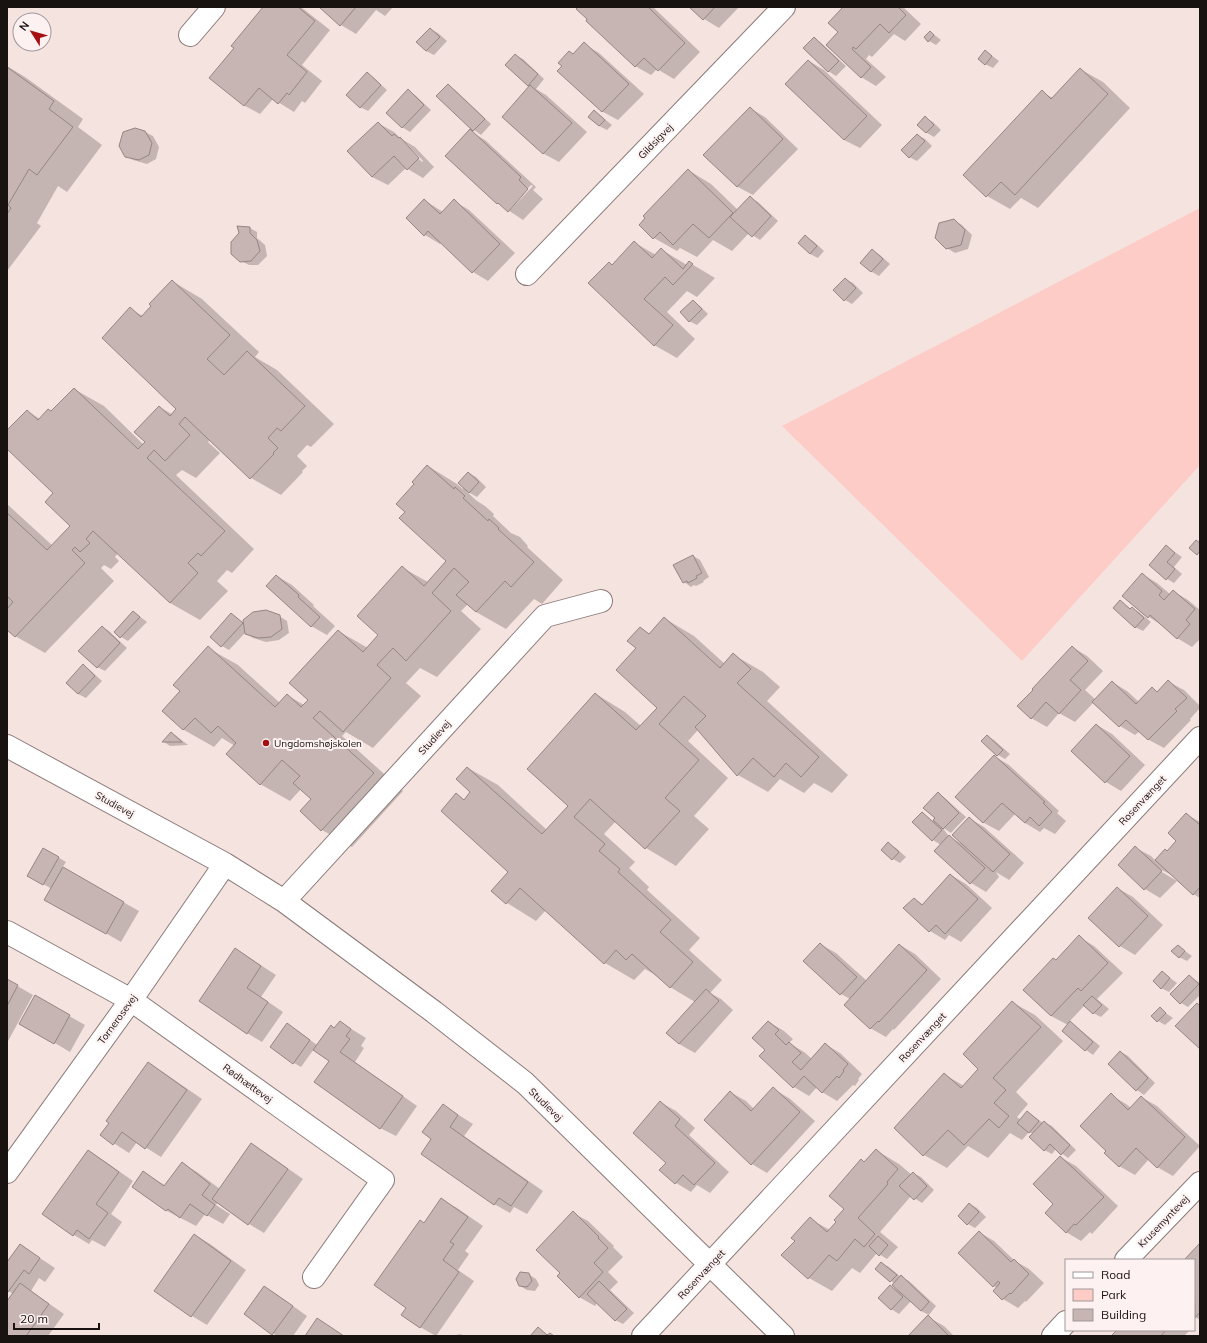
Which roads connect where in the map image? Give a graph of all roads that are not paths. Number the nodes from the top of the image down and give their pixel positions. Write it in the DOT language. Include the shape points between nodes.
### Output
graph roads {
  1 [pos="214,7"];
  2 [pos="784,7"];
  3 [pos="190,35"];
  4 [pos="527,274"];
  5 [pos="601,601"];
  6 [pos="1200,738"];
  7 [pos="7,746"];
  8 [pos="225,864"];
  9 [pos="284,901"];
  10 [pos="7,932"];
  11 [pos="131,1000"];
  12 [pos="7,1172"];
  13 [pos="1200,1183"];
  14 [pos="1127,1259"];
  15 [pos="710,1264"];
  16 [pos="314,1277"];
  17 [pos="1065,1323"];
  18 [pos="643,1336"];
  19 [pos="783,1336"];
  20 [pos="1053,1336"];
  1 -- 3 [label="street"];
  2 -- 4 [label="street, Gildsigvej"];
  5 -- 9 [label="street, Studievej" via="545,616"];
  6 -- 15 [label="street, Rosenvænget"];
  7 -- 8 [label="street, Studievej"];
  8 -- 9 [label="street, Studievej"];
  8 -- 11 [label="street, Tornerosevej"];
  9 -- 15 [label="street, Studievej" via="525,1083"];
  10 -- 11 [label="street, Rødhættevej"];
  11 -- 12 [label="street, Tornerosevej"];
  11 -- 16 [label="street, Rødhættevej" via="383,1180"];
  13 -- 14 [label="street, Krusemyntevej"];
  15 -- 18 [label="street, Rosenvænget"];
  15 -- 19 [label="street, Studievej"];
  17 -- 20 [label="street"];
}
